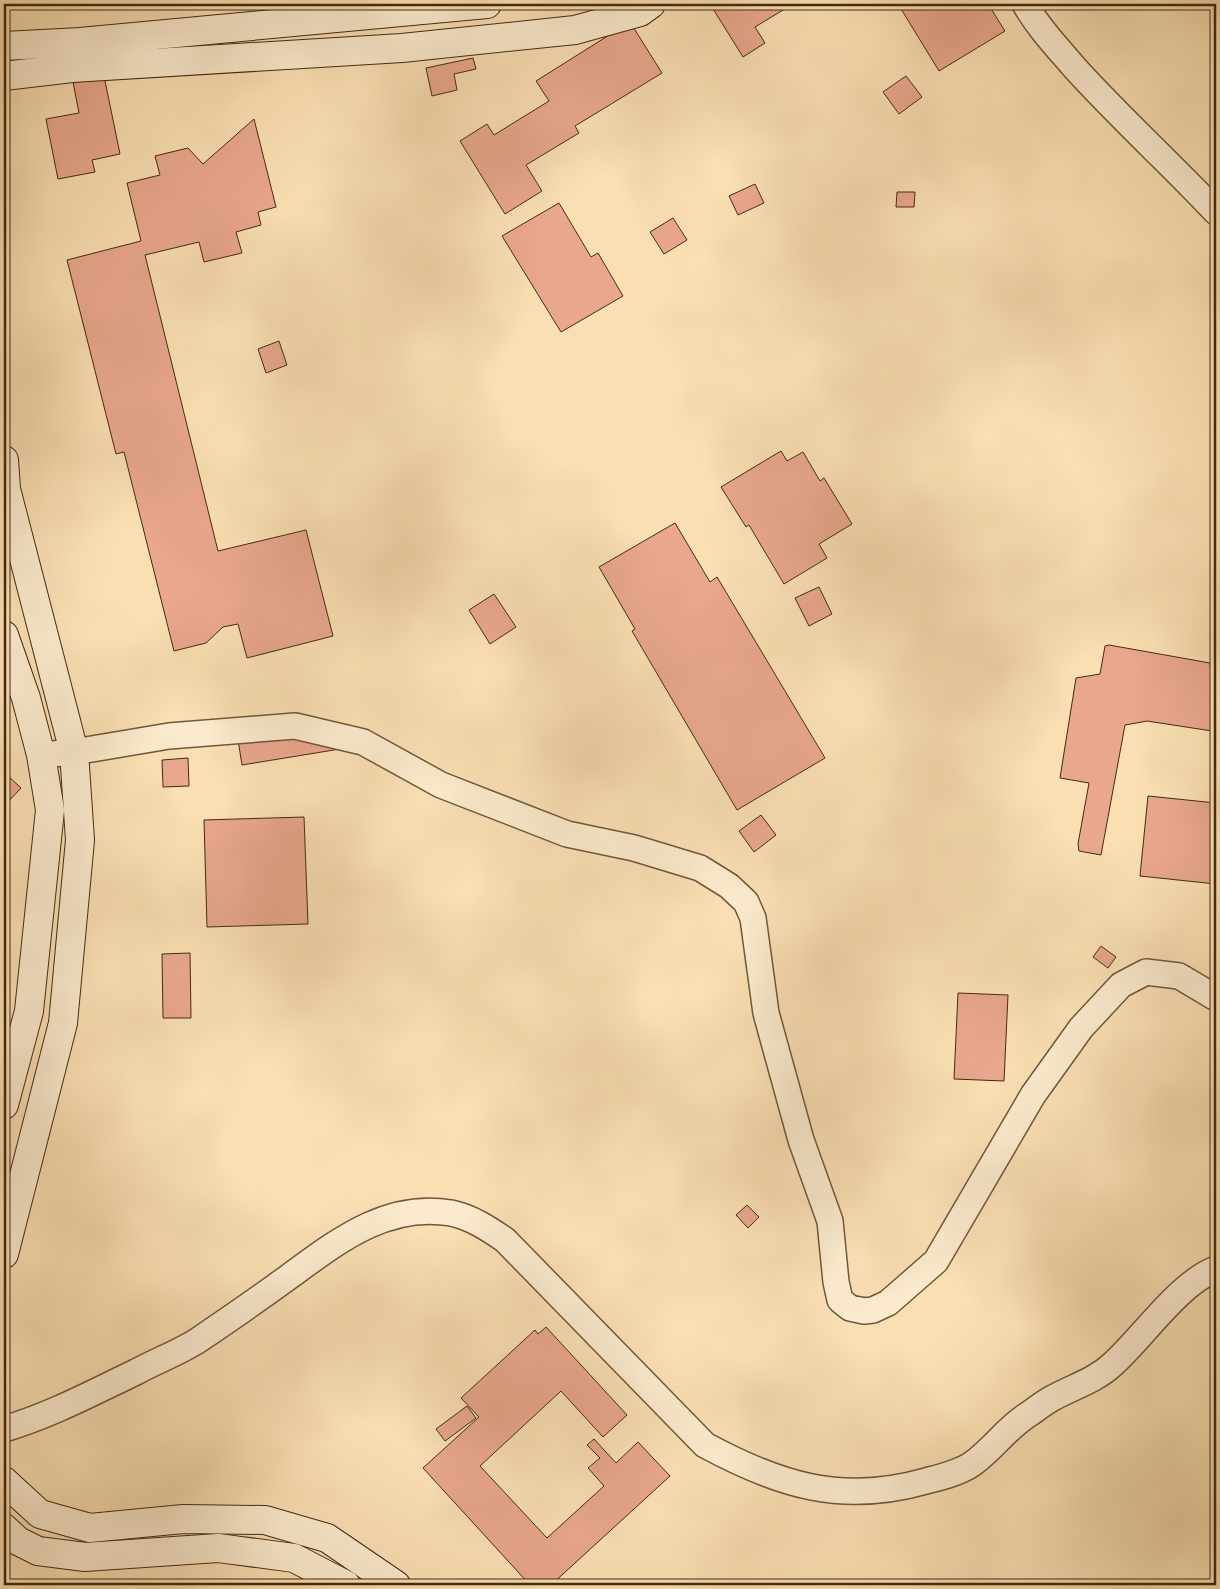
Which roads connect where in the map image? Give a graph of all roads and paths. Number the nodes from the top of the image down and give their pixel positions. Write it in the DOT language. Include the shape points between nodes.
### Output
graph roads {
  1 [pos="488,4"];
  2 [pos="651,4"];
  3 [pos="1024,4"];
  4 [pos="4,46"];
  5 [pos="4,76"];
  6 [pos="1216,212"];
  7 [pos="4,460"];
  8 [pos="4,635"];
  9 [pos="74,752"];
  10 [pos="41,755"];
  11 [pos="1216,998"];
  12 [pos="4,1105"];
  13 [pos="4,1254"];
  14 [pos="1216,1269"];
  15 [pos="4,1429"];
  16 [pos="4,1481"];
  17 [pos="4,1528"];
  18 [pos="346,1585"];
  19 [pos="396,1585"];
  1 -- 4 [label="street" via="80,42"];
  2 -- 5 [label="street" via="640,12 576,30 402,48 72,68"];
  3 -- 6 [label="street" via="1036,23 1105,102"];
  7 -- 9 [label="street" via="6,489"];
  8 -- 10 [label="street"];
  9 -- 10 [label="street"];
  9 -- 11 [label="street" via="169,736 295,726 363,742 441,785 567,834 634,848 700,868 729,886 746,902 753,918 766,1013 802,1140 830,1221 840,1300 850,1308 874,1310 888,1303 936,1261 1034,1095 1080,1028 1121,985 1146,972 1179,976"];
  9 -- 13 [label="street" via="80,840 63,1022"];
  10 -- 12 [label="street" via="50,810 29,1011"];
  14 -- 15 [label="street" via="1191,1285 1113,1364 1009,1428 971,1465 896,1490 850,1493 808,1487 746,1467 705,1445 505,1240 482,1225 452,1213 399,1215 374,1222 330,1246 195,1342 57,1411"];
  16 -- 19 [label="street" via="40,1514 90,1528 183,1519 265,1520 327,1538"];
  17 -- 18 [label="street" via="18,1541 38,1551 85,1556 218,1548 294,1558"];
}
